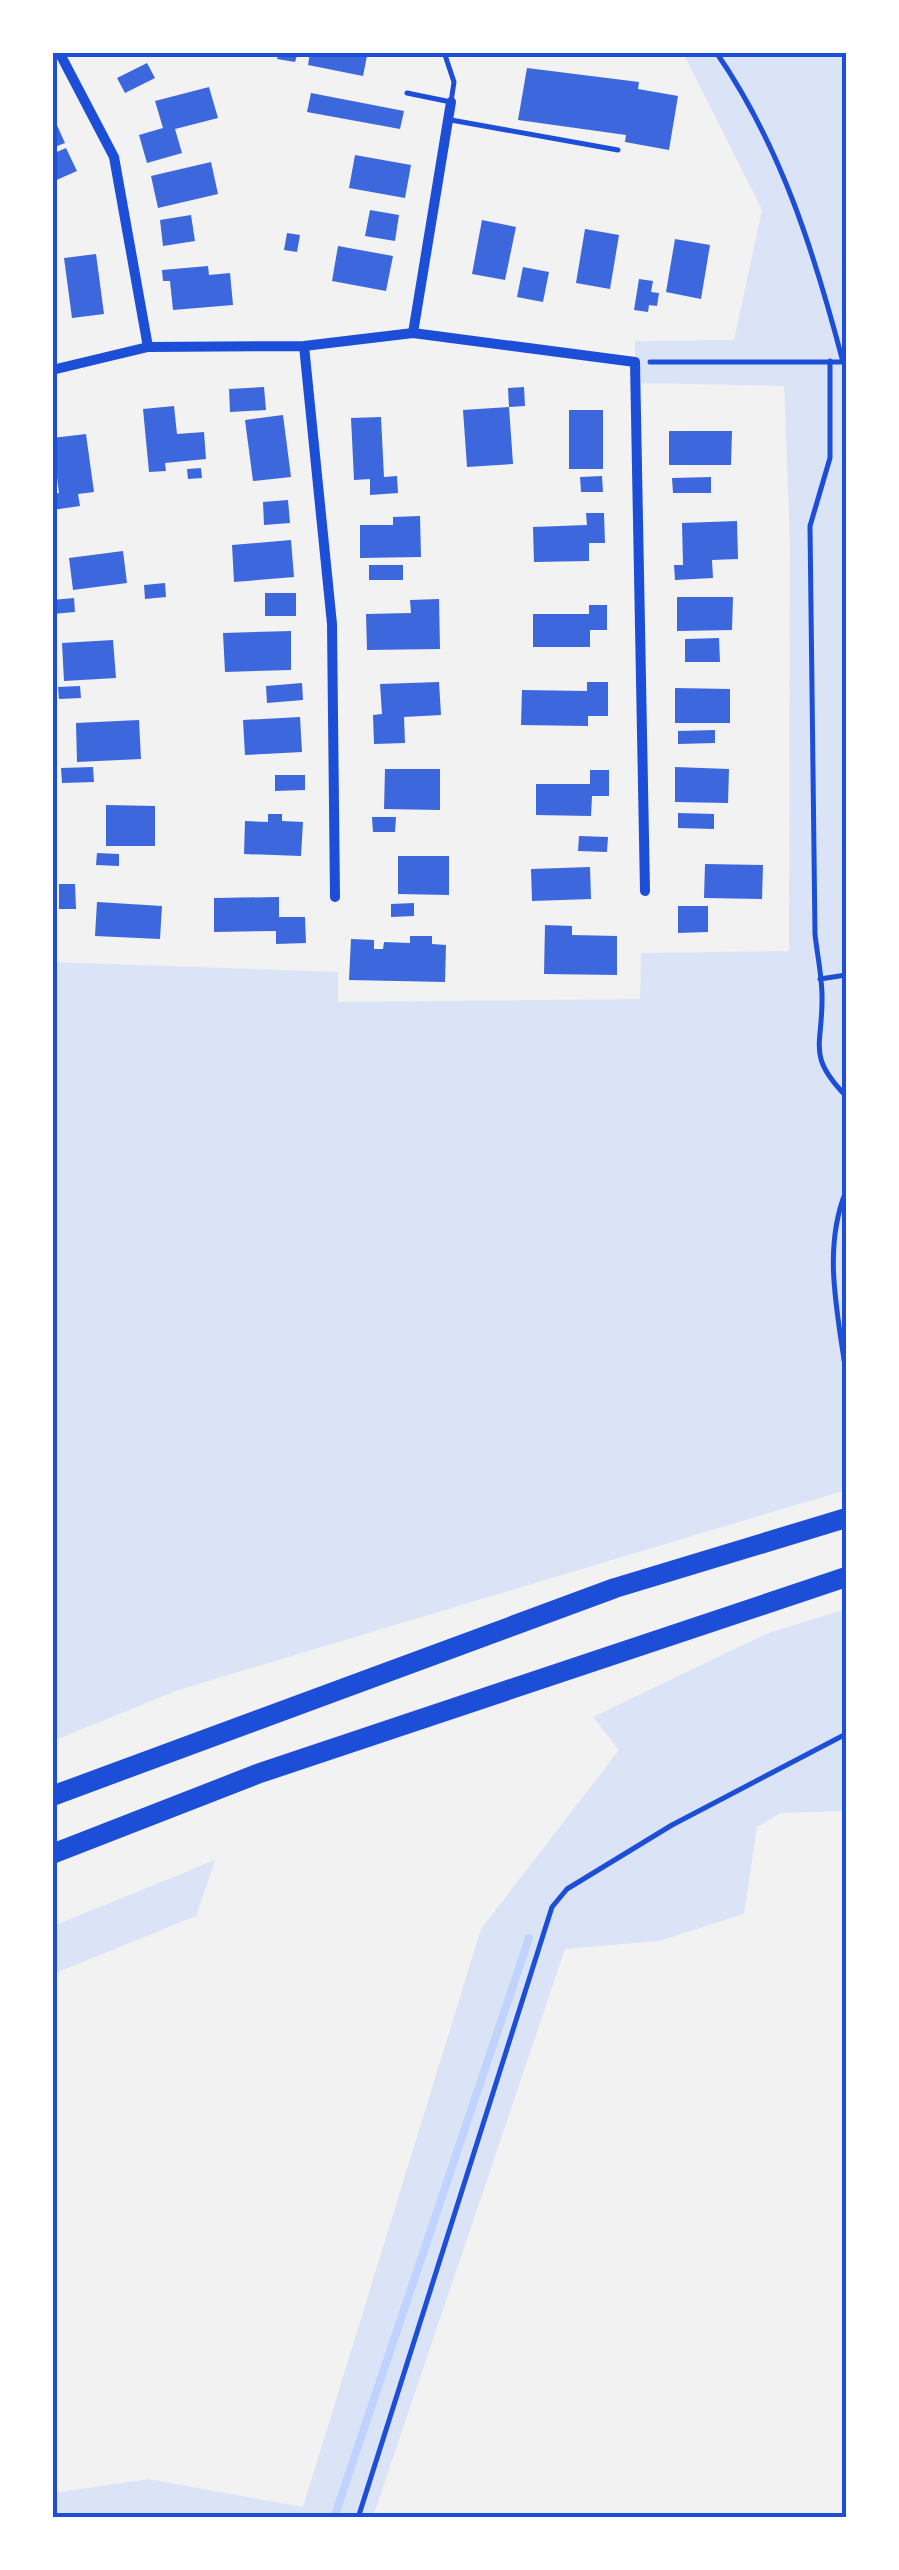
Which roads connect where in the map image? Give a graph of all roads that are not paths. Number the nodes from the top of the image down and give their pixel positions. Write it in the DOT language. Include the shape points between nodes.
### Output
graph roads {
  1 [pos="59,52"];
  2 [pos="444,52"];
  3 [pos="407,92"];
  4 [pos="451,102"];
  5 [pos="448,119"];
  6 [pos="618,150"];
  7 [pos="413,333"];
  8 [pos="148,346"];
  9 [pos="304,346"];
  10 [pos="52,370"];
  11 [pos="645,891"];
  12 [pos="335,897"];
  13 [pos="846,1518"];
  14 [pos="846,1577"];
  15 [pos="52,1796"];
  16 [pos="52,1854"];
  1 -- 8 [label="street" via="114,157"];
  2 -- 4 [label="lane" via="454,82"];
  3 -- 4 [label="lane"];
  4 -- 5 [label="street"];
  5 -- 6 [label="lane"];
  5 -- 7 [label="street"];
  7 -- 9 [label="street"];
  7 -- 11 [label="street" via="635,362"];
  8 -- 9 [label="street"];
  8 -- 10 [label="street"];
  9 -- 12 [label="street" via="332,624"];
  13 -- 15 [label="highway" via="615,1588"];
  14 -- 16 [label="highway" via="260,1773"];
}
